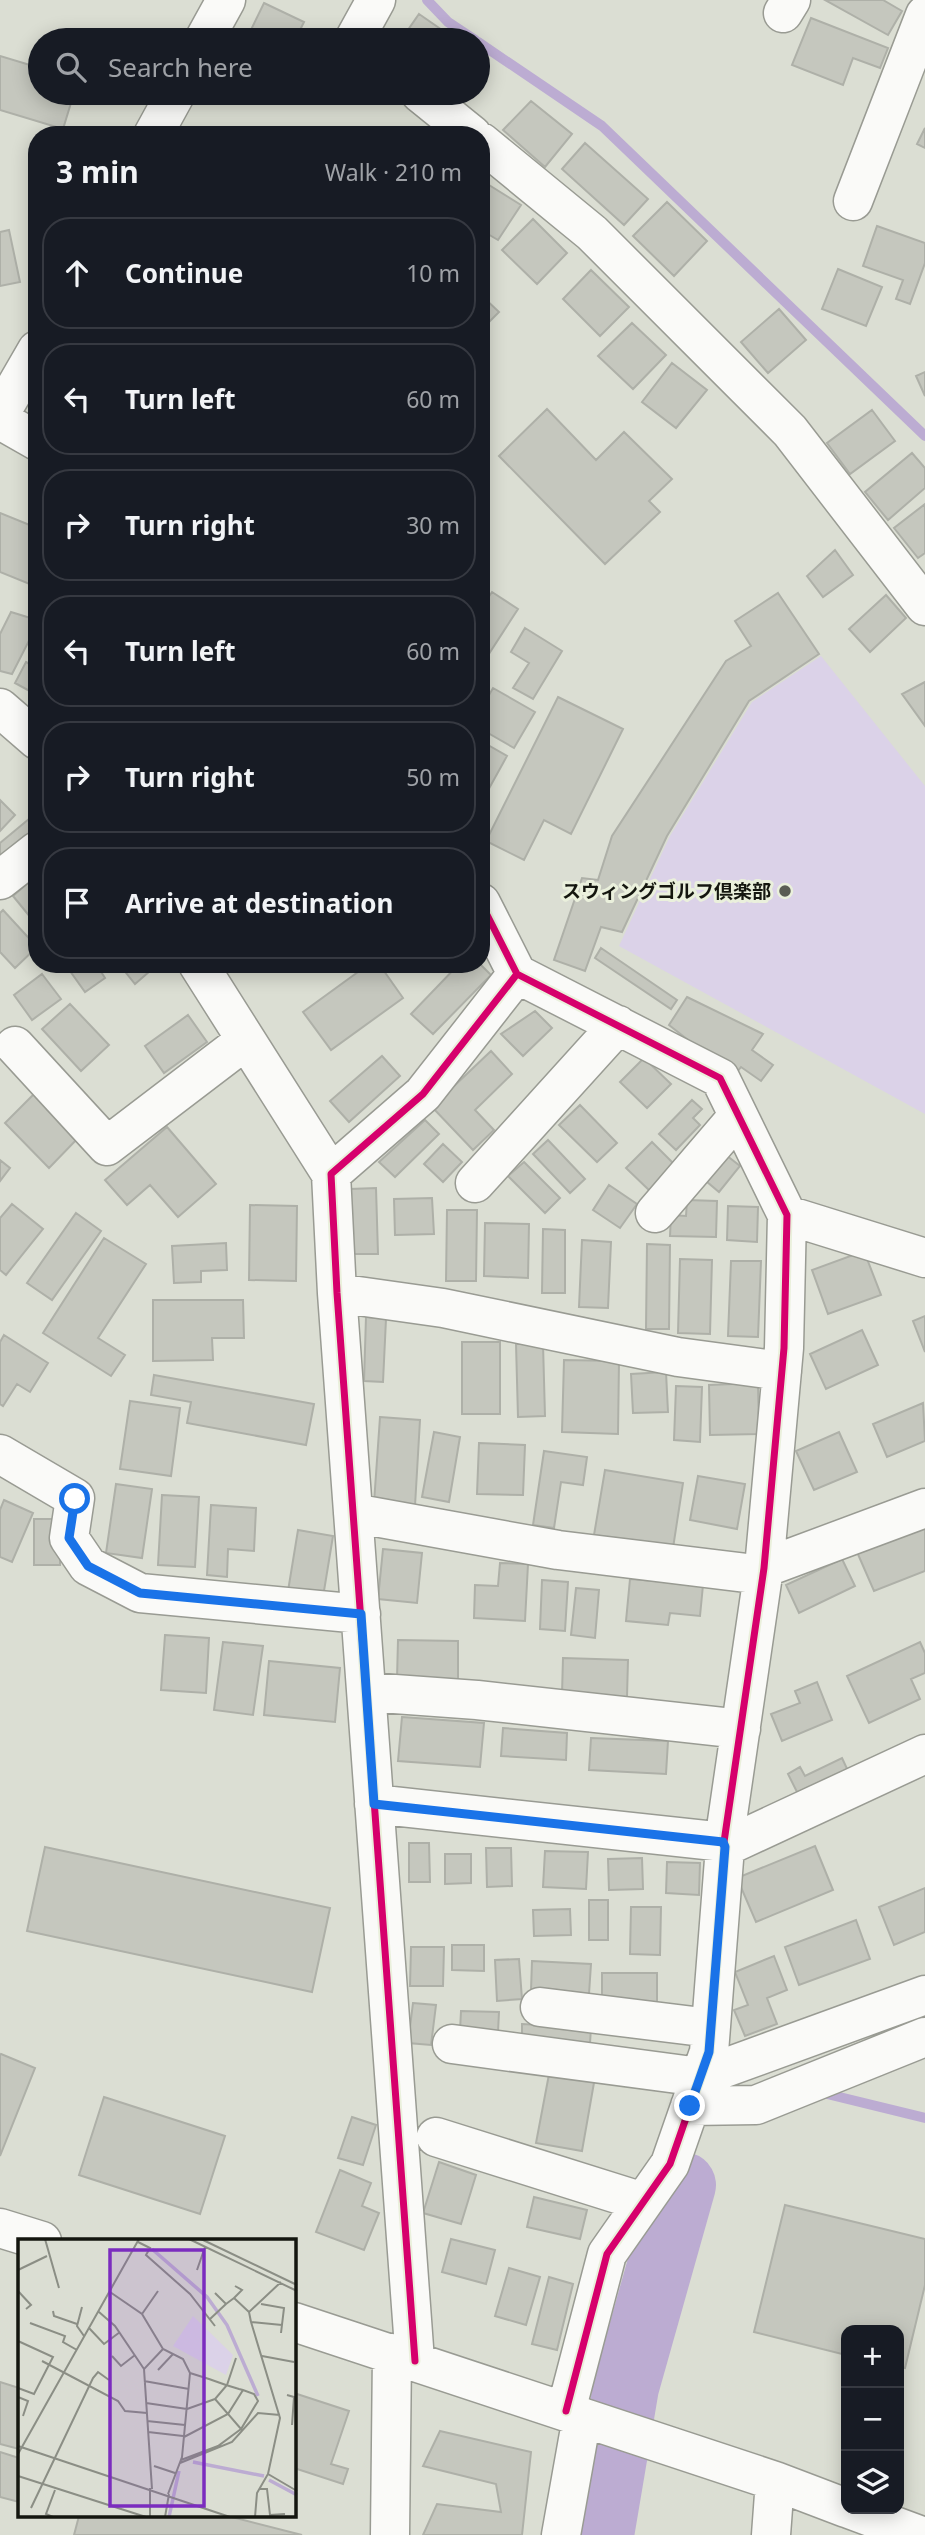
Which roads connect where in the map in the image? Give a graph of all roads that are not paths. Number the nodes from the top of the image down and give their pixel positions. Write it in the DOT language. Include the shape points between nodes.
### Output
graph roads {
  1 [pos="226,0"];
  2 [pos="376,0"];
  3 [pos="925,15"];
  4 [pos="211,28"];
  5 [pos="361,28"];
  6 [pos="169,105"];
  7 [pos="436,105"];
  8 [pos="158,126"];
  9 [pos="461,126"];
  10 [pos="490,149"];
  11 [pos="853,201"];
  12 [pos="28,366"];
  13 [pos="0,414"];
  14 [pos="0,420"];
  15 [pos="28,436"];
  16 [pos="925,606"];
  17 [pos="0,708"];
  18 [pos="28,732"];
  19 [pos="28,858"];
  20 [pos="0,880"];
  21 [pos="490,921"];
  22 [pos="204,973"];
  23 [pos="517,974"];
  24 [pos="618,1025"];
  25 [pos="246,1041"];
  26 [pos="15,1046"];
  27 [pos="738,1116"];
  28 [pos="331,1174"];
  29 [pos="475,1183"];
  30 [pos="655,1213"];
  31 [pos="787,1215"];
  32 [pos="925,1258"];
  33 [pos="337,1293"];
  34 [pos="782,1371"];
  35 [pos="0,1454"];
  36 [pos="925,1507"];
  37 [pos="353,1513"];
  38 [pos="763,1572"];
  39 [pos="361,1614"];
  40 [pos="367,1692"];
  41 [pos="741,1729"];
  42 [pos="925,1754"];
  43 [pos="374,1804"];
  44 [pos="724,1844"];
  45 [pos="925,1995"];
  46 [pos="540,2007"];
  47 [pos="710,2028"];
  48 [pos="925,2037"];
  49 [pos="452,2044"];
  50 [pos="695,2092"];
  51 [pos="436,2137"];
  52 [pos="643,2202"];
  53 [pos="0,2228"];
  54 [pos="36,2239"];
  55 [pos="296,2323"];
  56 [pos="404,2357"];
  57 [pos="596,2422"];
  58 [pos="775,2481"];
  59 [pos="841,2505"];
  60 [pos="864,2514"];
  61 [pos="390,2535"];
  62 [pos="561,2535"];
  63 [pos="771,2535"];
  64 [pos="919,2535"];
  1 -- 4 [label="street"];
  2 -- 5 [label="street"];
  3 -- 11 [label="street"];
  6 -- 8 [label="street"];
  7 -- 9 [label="street"];
  10 -- 16 [label="street" via="592,233 790,431"];
  12 -- 13 [label="street"];
  14 -- 15 [label="street"];
  17 -- 18 [label="street"];
  19 -- 20 [label="street"];
  21 -- 23 [label="street"];
  22 -- 25 [label="street"];
  23 -- 24 [label="street"];
  23 -- 28 [label="street" via="423,1094"];
  24 -- 27 [label="street" via="720,1078"];
  24 -- 29 [label="street"];
  25 -- 26 [label="street" via="107,1146"];
  25 -- 28 [label="street"];
  27 -- 30 [label="street"];
  27 -- 31 [label="street"];
  28 -- 33 [label="street"];
  31 -- 32 [label="street"];
  31 -- 34 [label="street"];
  33 -- 34 [label="street" via="443,1308 678,1357"];
  33 -- 37 [label="street"];
  34 -- 38 [label="street"];
  35 -- 39 [label="street" via="75,1499 69,1538 88,1566 140,1593"];
  36 -- 38 [label="street"];
  37 -- 38 [label="street" via="558,1550"];
  37 -- 39 [label="street"];
  38 -- 41 [label="street"];
  39 -- 40 [label="street"];
  40 -- 41 [label="street"];
  40 -- 43 [label="street"];
  41 -- 44 [label="street"];
  42 -- 44 [label="street"];
  43 -- 44 [label="street"];
  43 -- 56 [label="street"];
  44 -- 47 [label="street"];
  45 -- 50 [label="street"];
  46 -- 47 [label="street"];
  47 -- 50 [label="street" via="709,2052"];
  48 -- 50 [label="street" via="756,2105"];
  49 -- 50 [label="street"];
  50 -- 52 [label="street" via="670,2164"];
  51 -- 52 [label="street"];
  52 -- 57 [label="street" via="607,2253"];
  53 -- 54 [label="street"];
  55 -- 56 [label="street"];
  56 -- 57 [label="street"];
  56 -- 61 [label="street"];
  57 -- 58 [label="street"];
  57 -- 62 [label="street"];
  58 -- 59 [label="street"];
  58 -- 63 [label="street"];
  60 -- 64 [label="street"];
}
